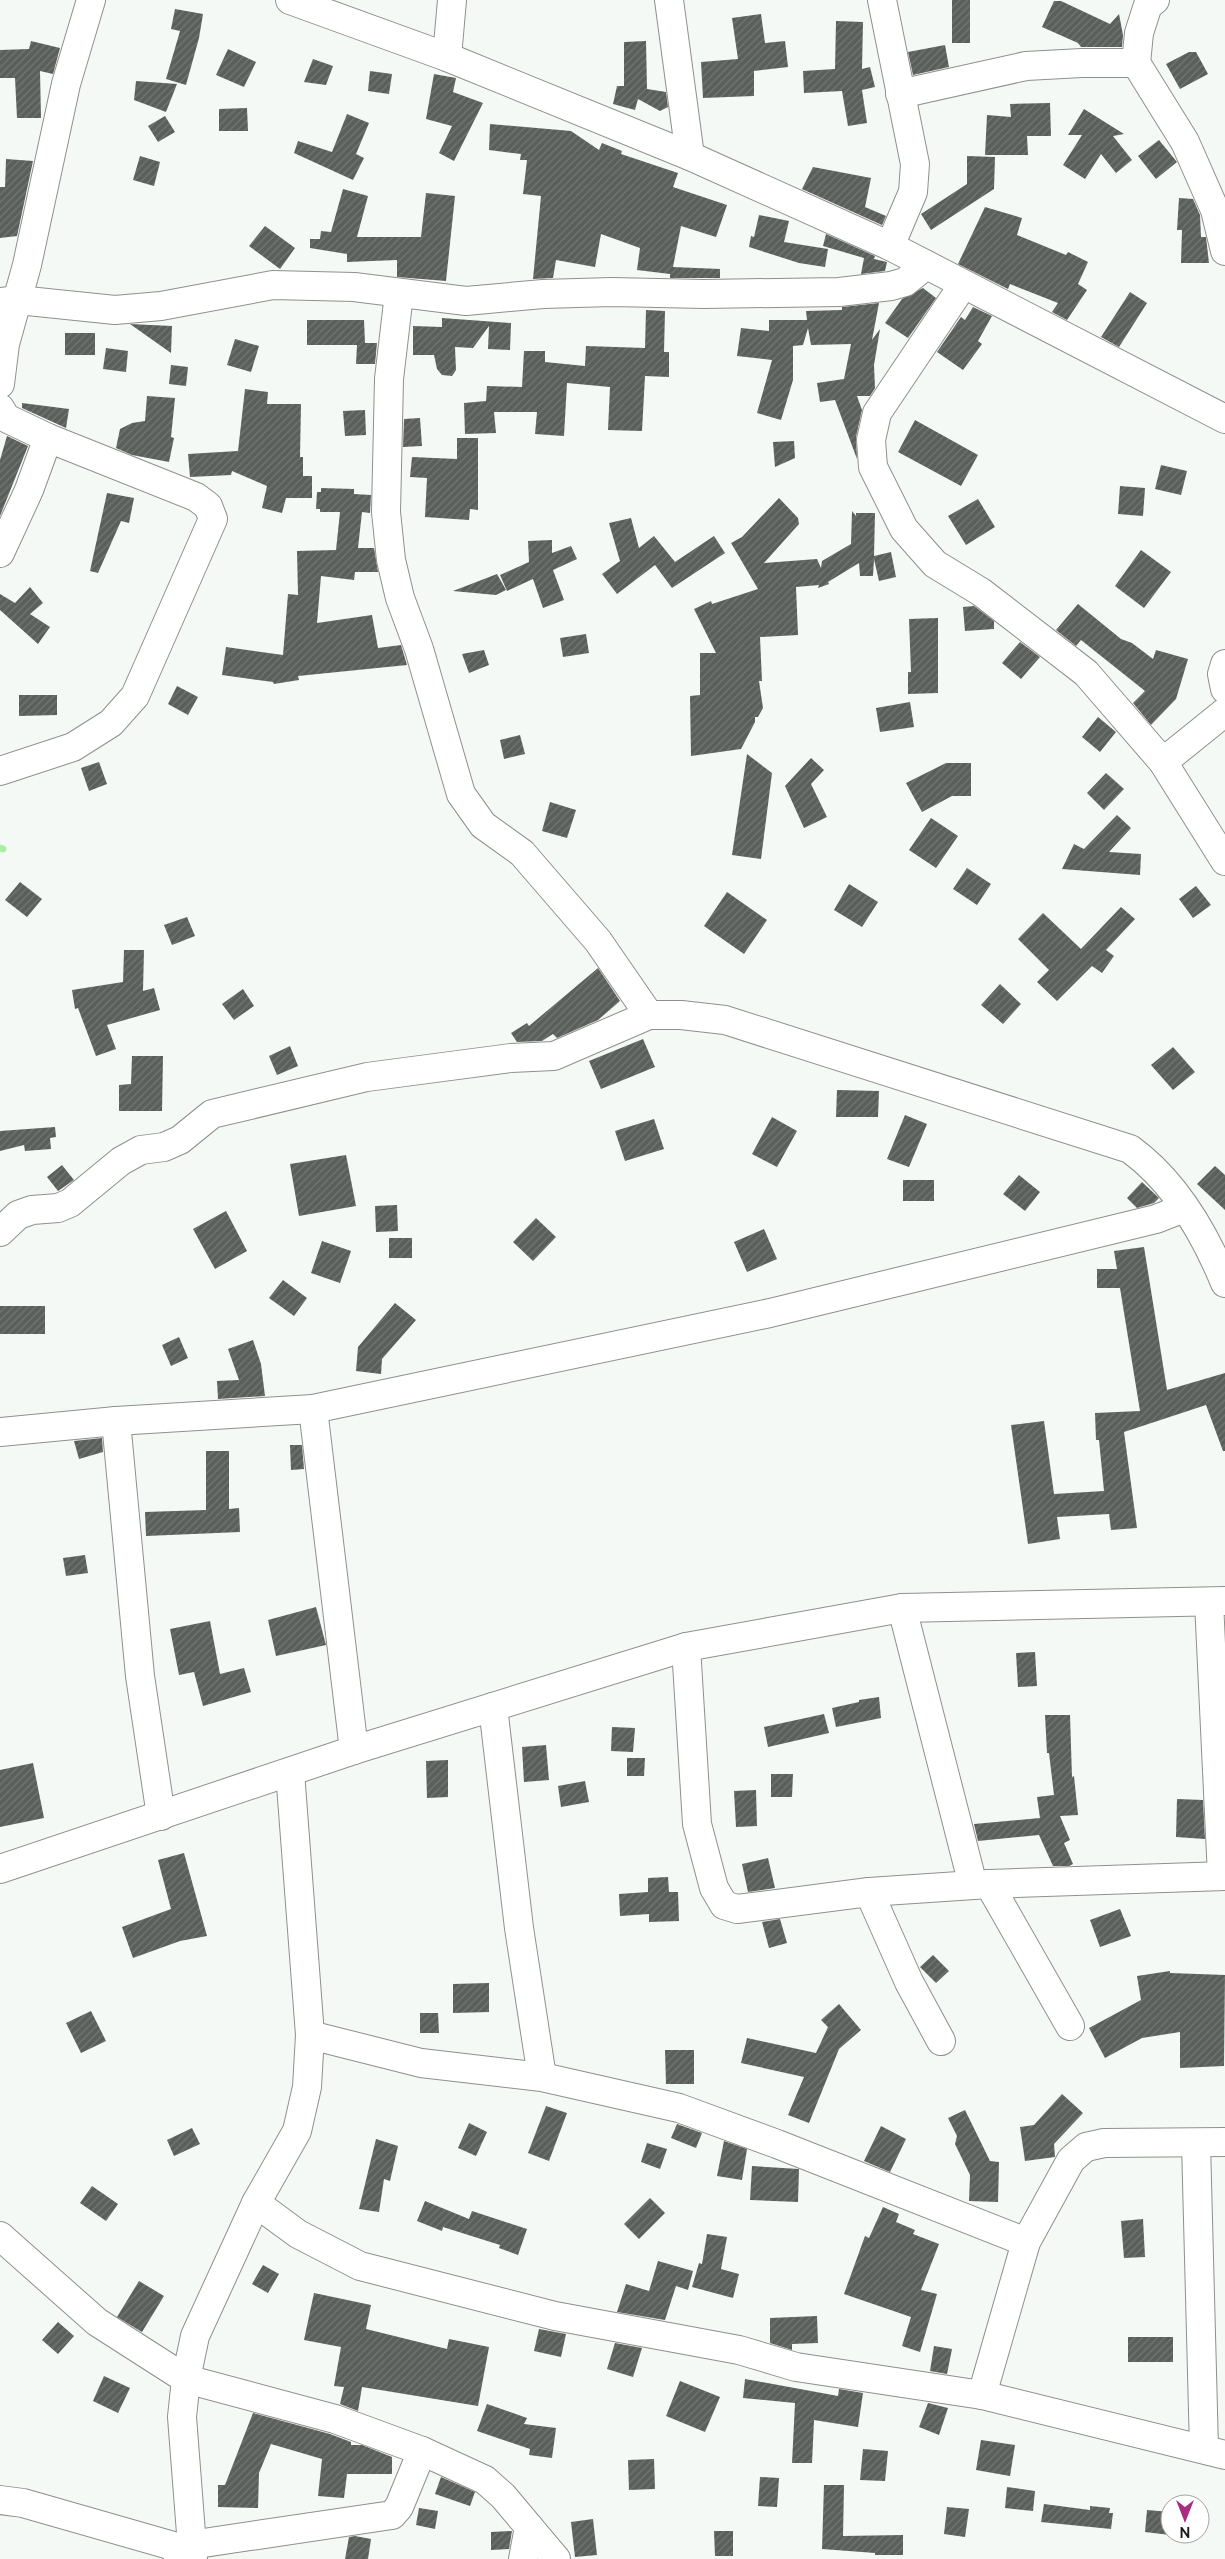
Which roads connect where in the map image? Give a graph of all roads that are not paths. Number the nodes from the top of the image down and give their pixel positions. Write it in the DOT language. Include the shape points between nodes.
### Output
graph roads {
  1 [pos="91,0"];
  2 [pos="290,0"];
  3 [pos="452,0"];
  4 [pos="668,0"];
  5 [pos="882,0"];
  6 [pos="1150,2"];
  7 [pos="446,57"];
  8 [pos="1136,63"];
  9 [pos="900,94"];
  10 [pos="690,156"];
  11 [pos="890,246"];
  12 [pos="1225,251"];
  13 [pos="926,265"];
  14 [pos="963,285"];
  15 [pos="399,294"];
  16 [pos="9,301"];
  17 [pos="0,384"];
  18 [pos="0,408"];
  19 [pos="1225,418"];
  20 [pos="48,438"];
  21 [pos="0,553"];
  22 [pos="1225,664"];
  23 [pos="1225,689"];
  24 [pos="1225,712"];
  25 [pos="1163,762"];
  26 [pos="0,771"];
  27 [pos="1225,861"];
  28 [pos="648,1015"];
  29 [pos="1184,1208"];
  30 [pos="0,1232"];
  31 [pos="1225,1283"];
  32 [pos="313,1409"];
  33 [pos="116,1421"];
  34 [pos="0,1432"];
  35 [pos="1217,1601"];
  36 [pos="902,1608"];
  37 [pos="686,1647"];
  38 [pos="494,1707"];
  39 [pos="354,1750"];
  40 [pos="290,1772"];
  41 [pos="161,1816"];
  42 [pos="0,1869"];
  43 [pos="1223,1876"];
  44 [pos="981,1885"];
  45 [pos="869,1892"];
  46 [pos="1070,2026"];
  47 [pos="310,2035"];
  48 [pos="941,2041"];
  49 [pos="542,2077"];
  50 [pos="1196,2142"];
  51 [pos="1225,2142"];
  52 [pos="256,2203"];
  53 [pos="0,2236"];
  54 [pos="1026,2242"];
  55 [pos="186,2379"];
  56 [pos="982,2395"];
  57 [pos="422,2451"];
  58 [pos="1215,2452"];
  59 [pos="0,2500"];
  60 [pos="529,2527"];
  61 [pos="184,2553"];
  62 [pos="523,2559"];
  63 [pos="556,2559"];
  1 -- 16 [label="street"];
  2 -- 7 [label="street"];
  3 -- 7 [label="street"];
  4 -- 10 [label="street"];
  5 -- 9 [label="street"];
  6 -- 8 [label="street" via="1138,33"];
  7 -- 10 [label="street"];
  8 -- 9 [label="street" via="1026,66"];
  8 -- 12 [label="street" via="1185,142 1215,210"];
  9 -- 11 [label="street" via="916,179"];
  10 -- 11 [label="street"];
  11 -- 13 [label="street"];
  13 -- 14 [label="street"];
  13 -- 15 [label="street" via="905,282 839,292 612,292 466,301"];
  14 -- 19 [label="street"];
  14 -- 25 [label="street" via="877,413 871,440 873,467 904,529 935,564 981,592 1086,673"];
  15 -- 16 [label="street" via="354,287 273,285 161,306 114,310"];
  15 -- 28 [label="street" via="389,379 386,512 391,560 461,794 483,825 522,853 598,941"];
  16 -- 17 [label="street"];
  18 -- 20 [label="street" via="6,418"];
  20 -- 21 [label="street"];
  20 -- 26 [label="street" via="196,497 208,506 213,519 135,696 111,723 73,747"];
  22 -- 23 [label="street" via="1222,674"];
  24 -- 25 [label="street"];
  25 -- 27 [label="street"];
  28 -- 29 [label="street" via="725,1020 1130,1149 1150,1164"];
  28 -- 30 [label="street" via="554,1056 511,1058 367,1077 212,1114 180,1140 164,1147 142,1150 121,1161 70,1203 18,1215"];
  29 -- 31 [label="street" via="1210,1246"];
  29 -- 32 [label="street" via="1156,1219 770,1313"];
  32 -- 33 [label="street"];
  32 -- 39 [label="street"];
  33 -- 34 [label="street"];
  33 -- 41 [label="street" via="140,1676"];
  35 -- 36 [label="street"];
  35 -- 43 [label="street"];
  36 -- 37 [label="street"];
  36 -- 44 [label="street"];
  37 -- 38 [label="street"];
  37 -- 45 [label="street" via="697,1824 714,1888 724,1905 737,1909 765,1907"];
  38 -- 39 [label="street"];
  38 -- 49 [label="street" via="519,1928"];
  39 -- 40 [label="street"];
  40 -- 41 [label="street"];
  40 -- 47 [label="street"];
  41 -- 42 [label="street"];
  43 -- 44 [label="street"];
  44 -- 45 [label="street"];
  44 -- 46 [label="street"];
  45 -- 48 [label="street" via="909,1982"];
  47 -- 49 [label="street" via="421,2063"];
  47 -- 52 [label="street" via="308,2087 297,2131"];
  49 -- 54 [label="street" via="679,2108"];
  50 -- 51 [label="street"];
  50 -- 54 [label="street" via="1104,2143 1086,2147 1071,2160"];
  50 -- 58 [label="street"];
  52 -- 55 [label="street" via="195,2336"];
  52 -- 56 [label="street" via="298,2234 360,2266 555,2316 739,2350 796,2366"];
  53 -- 55 [label="street" via="97,2322"];
  54 -- 56 [label="street"];
  55 -- 57 [label="street" via="335,2419"];
  55 -- 61 [label="street" via="182,2418"];
  56 -- 58 [label="street"];
  57 -- 60 [label="street" via="485,2480"];
  57 -- 61 [label="street" via="399,2508 392,2515"];
  59 -- 61 [label="street" via="23,2502"];
  60 -- 62 [label="street"];
  60 -- 63 [label="street"];
}
